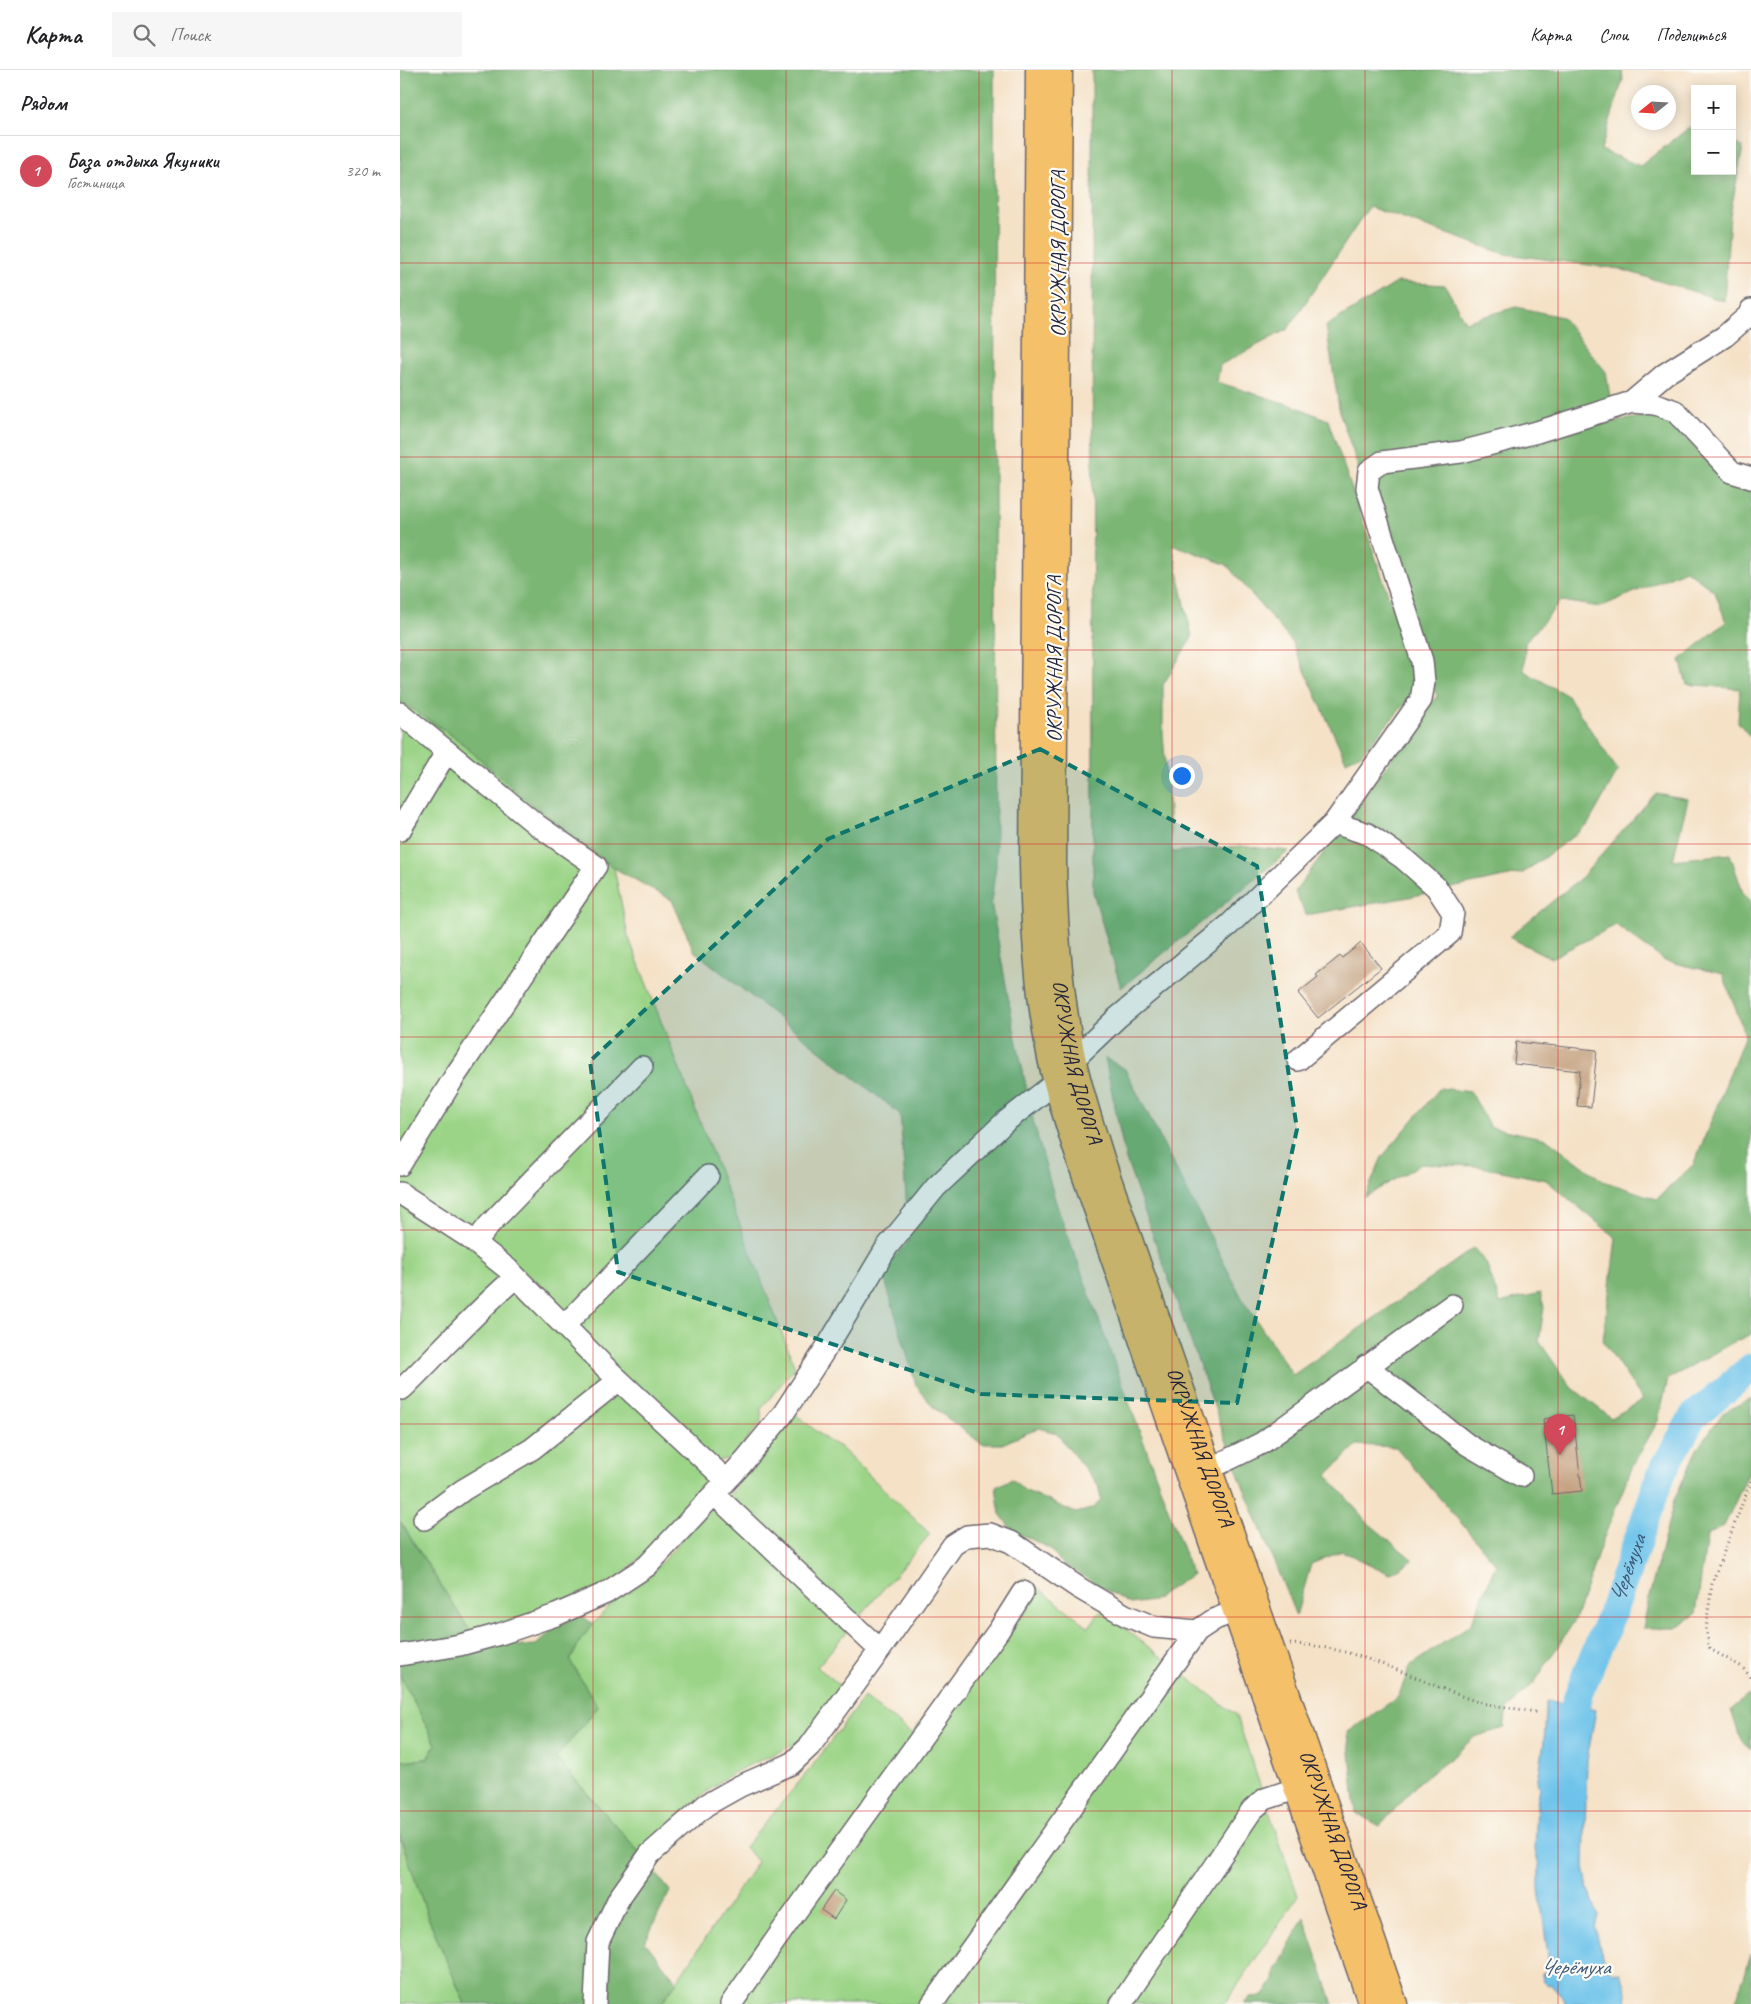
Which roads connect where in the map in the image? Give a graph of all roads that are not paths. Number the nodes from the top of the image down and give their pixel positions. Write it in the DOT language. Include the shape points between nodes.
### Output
graph roads {
  1 [pos="1039,70"];
  2 [pos="1059,70"];
  3 [pos="1751,310"];
  4 [pos="1632,402"];
  5 [pos="1751,478"];
  6 [pos="400,713"];
  7 [pos="447,751"];
  8 [pos="1334,823"];
  9 [pos="400,830"];
  10 [pos="1073,1060"];
  11 [pos="1298,1060"];
  12 [pos="642,1066"];
  13 [pos="1057,1080"];
  14 [pos="400,1165"];
  15 [pos="708,1176"];
  16 [pos="401,1196"];
  17 [pos="475,1243"];
  18 [pos="516,1277"];
  19 [pos="1452,1305"];
  20 [pos="564,1326"];
  21 [pos="1366,1366"];
  22 [pos="619,1380"];
  23 [pos="402,1388"];
  24 [pos="1209,1470"];
  25 [pos="1521,1476"];
  26 [pos="720,1487"];
  27 [pos="424,1519"];
  28 [pos="1023,1592"];
  29 [pos="1237,1611"];
  30 [pos="1197,1630"];
  31 [pos="880,1650"];
  32 [pos="400,1655"];
  33 [pos="1298,1788"];
  34 [pos="595,2004"];
  35 [pos="731,2004"];
  36 [pos="932,2004"];
  37 [pos="1121,2004"];
  38 [pos="1372,2004"];
  39 [pos="1394,2004"];
  1 -- 13 [label="main road, ОКРУЖНАЯ ДОРОГА" via="1033,882 1039,980"];
  2 -- 10 [label="main road, ОКРУЖНАЯ ДОРОГА" via="1053,863 1060,978"];
  3 -- 4 [label="street" via="1725,336 1665,374"];
  4 -- 5 [label="street" via="1655,404 1675,411 1732,472"];
  4 -- 8 [label="street" via="1461,452 1382,462 1369,471 1367,488 1422,661 1424,682 1421,700"];
  6 -- 7 [label="street"];
  7 -- 9 [label="street"];
  7 -- 14 [label="street" via="537,825 596,866 455,1076"];
  8 -- 10 [label="street" via="1229,925 1117,1018"];
  8 -- 11 [label="street" via="1368,834 1436,887 1452,913 1450,933"];
  10 -- 13 [label="street"];
  10 -- 24 [label="main road, ОКРУЖНАЯ ДОРОГА" via="1102,1162"];
  12 -- 17 [label="street"];
  13 -- 26 [label="street" via="960,1164 897,1233 798,1393"];
  13 -- 29 [label="main road, ОКРУЖНАЯ ДОРОГА" via="1083,1168"];
  15 -- 20 [label="street"];
  16 -- 17 [label="street"];
  17 -- 18 [label="street"];
  18 -- 20 [label="street"];
  18 -- 23 [label="street"];
  19 -- 21 [label="street"];
  20 -- 22 [label="street"];
  21 -- 24 [label="street" via="1262,1444"];
  21 -- 25 [label="street" via="1468,1445"];
  22 -- 26 [label="street"];
  22 -- 27 [label="street" via="532,1449 463,1490"];
  24 -- 39 [label="main road, ОКРУЖНАЯ ДОРОГА"];
  26 -- 31 [label="street"];
  26 -- 32 [label="street" via="648,1566 590,1601 500,1634 460,1645"];
  28 -- 35 [label="street"];
  29 -- 30 [label="street"];
  29 -- 33 [label="main road, ОКРУЖНАЯ ДОРОГА"];
  30 -- 31 [label="street" via="1154,1627 1125,1615 1012,1542 990,1534 968,1536 953,1545"];
  30 -- 36 [label="street"];
  31 -- 34 [label="street" via="810,1746 792,1764 740,1786 706,1805 650,1854 619,1898 598,1942"];
  33 -- 37 [label="street" via="1265,1799 1252,1810"];
  33 -- 38 [label="main road, ОКРУЖНАЯ ДОРОГА"];
}
